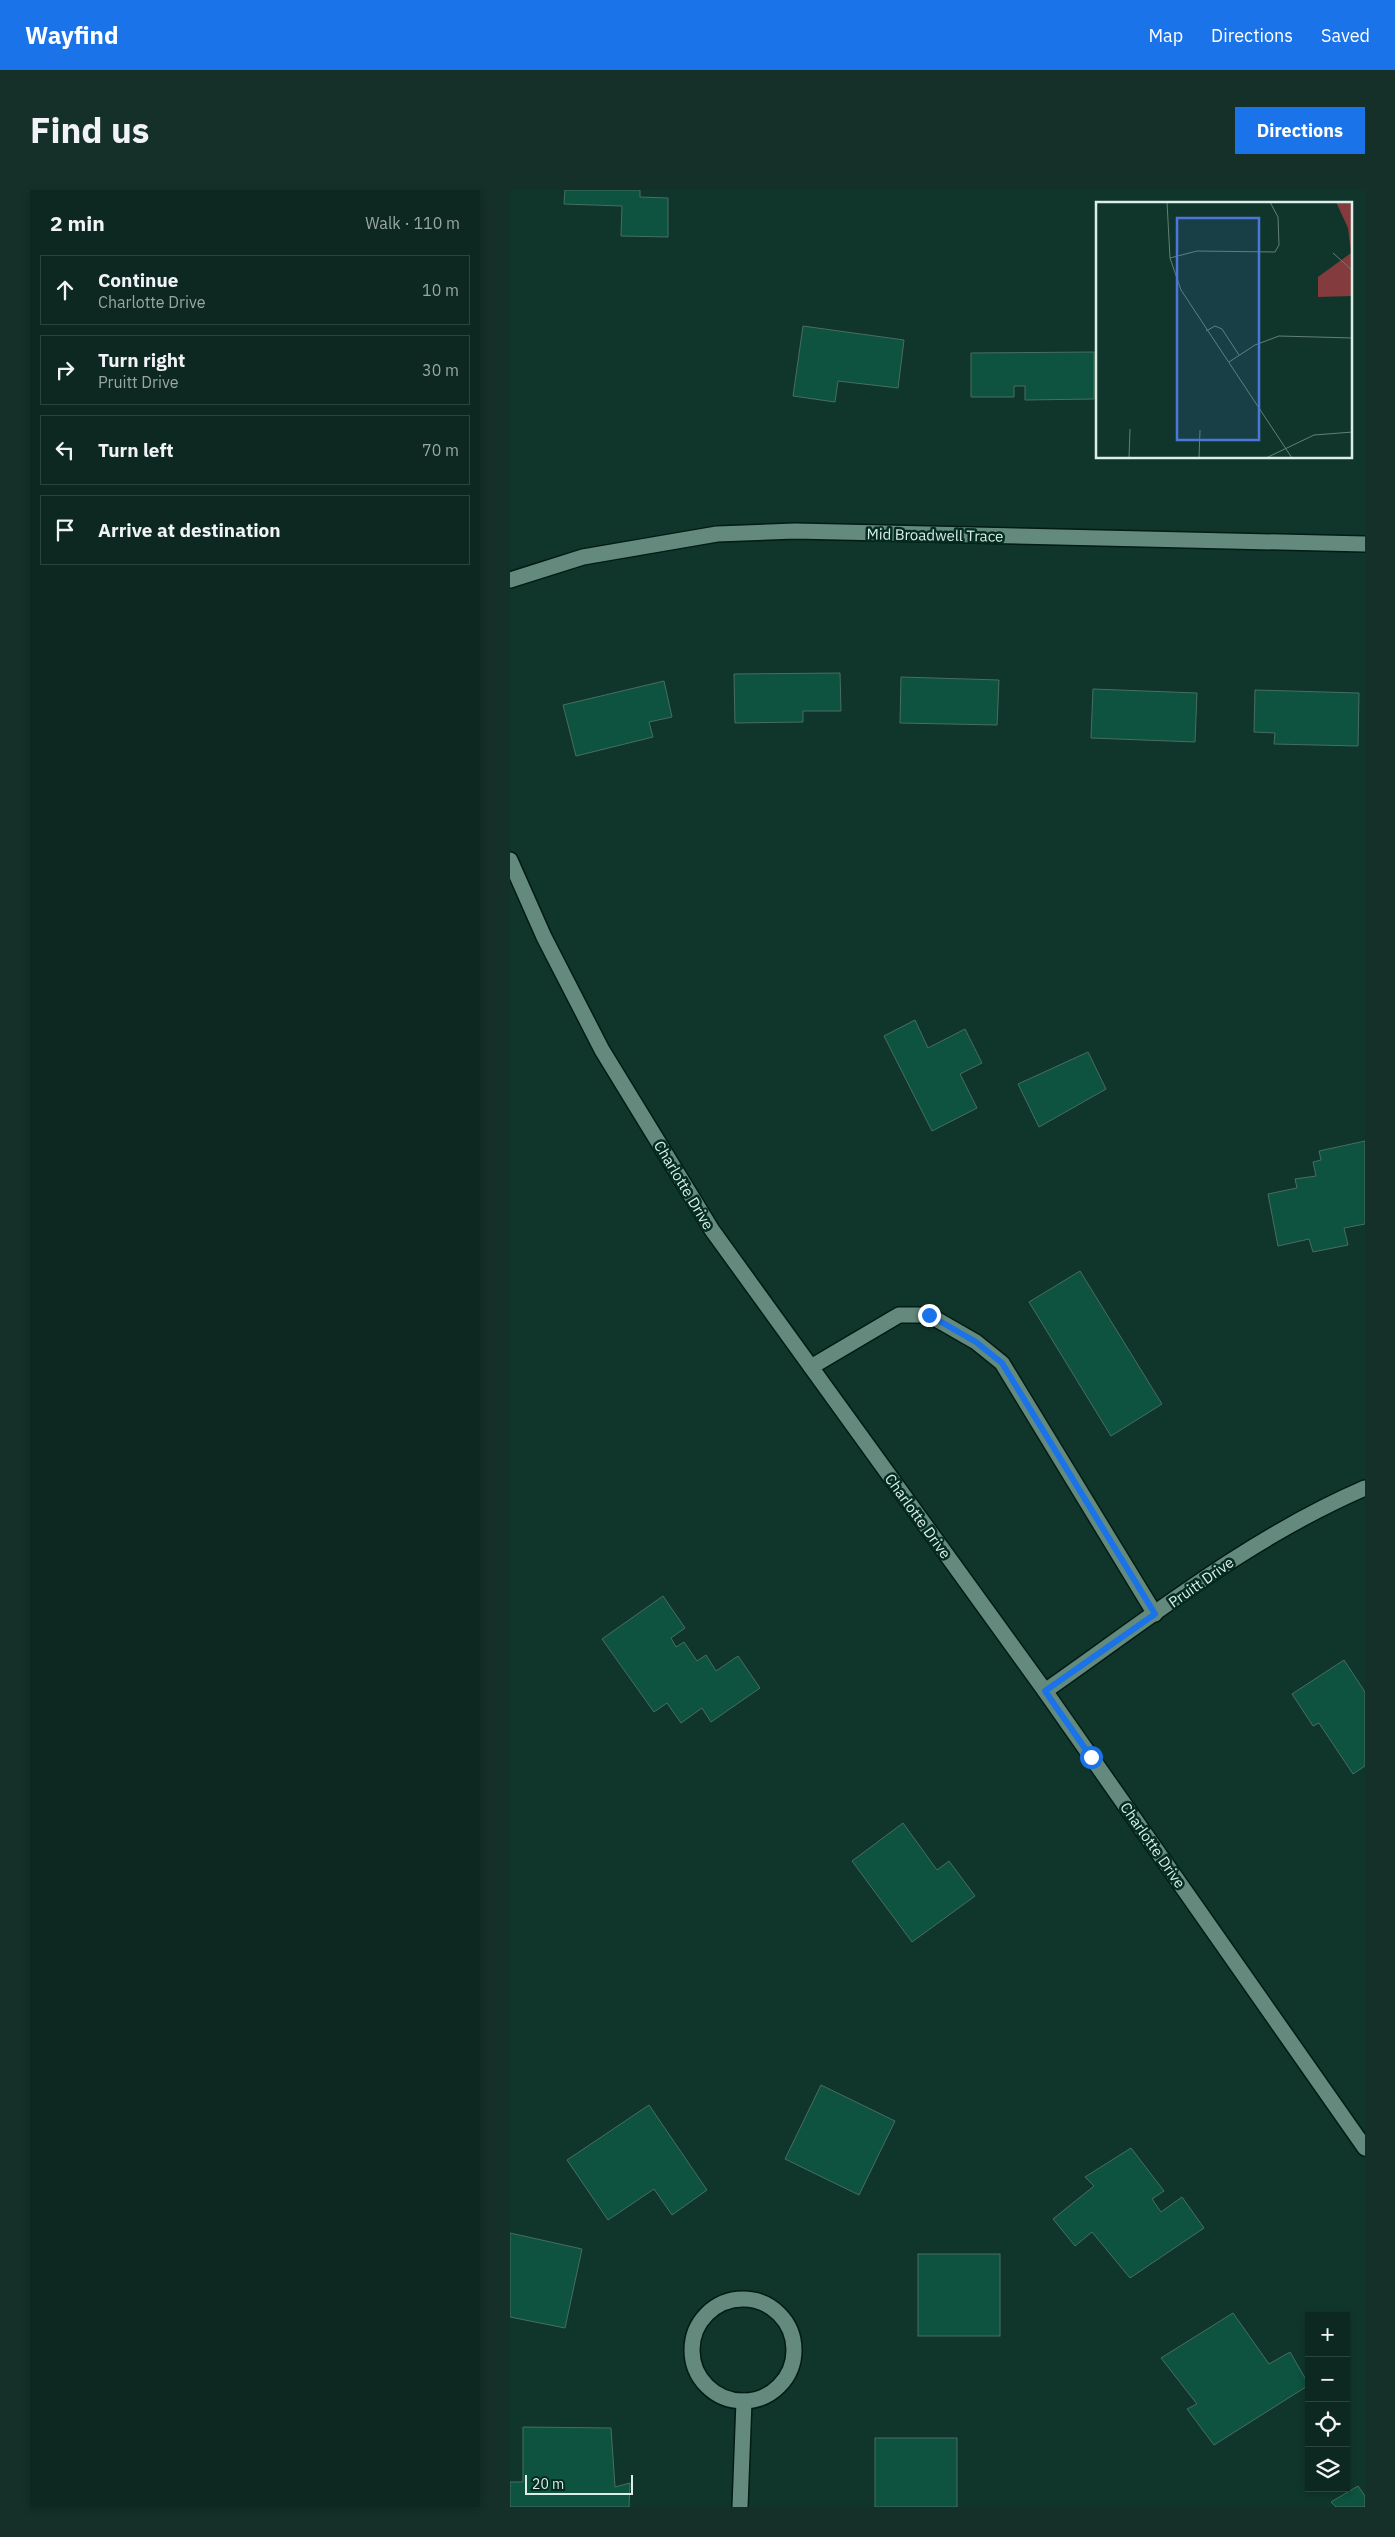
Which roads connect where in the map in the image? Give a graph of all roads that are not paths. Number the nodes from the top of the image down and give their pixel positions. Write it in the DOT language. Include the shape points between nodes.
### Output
graph roads {
  1 [pos="1365,544"];
  2 [pos="510,580"];
  3 [pos="510,860"];
  4 [pos="811,1368"];
  5 [pos="1365,1488"];
  6 [pos="1155,1614"];
  7 [pos="1045,1691"];
  8 [pos="1365,2148"];
  9 [pos="744,2401"];
  10 [pos="740,2507"];
  1 -- 2 [label="street, Mid Broadwell Trace" via="805,532 717,534 583,557"];
  3 -- 4 [label="street, Charlotte Drive" via="544,937 602,1050 712,1230"];
  4 -- 6 [label="street" via="899,1315 929,1315 976,1342 1002,1363"];
  4 -- 7 [label="street, Charlotte Drive"];
  5 -- 6 [label="street, Pruitt Drive" via="1320,1508 1238,1556"];
  6 -- 7 [label="street, Pruitt Drive"];
  7 -- 8 [label="street, Charlotte Drive"];
  9 -- 9 [label="street" via="760,2398 775,2390 792,2364 794,2348 784,2318 757,2301 739,2299 722,2303 707,2313 697,2327 692,2344 693,2361 700,2378 711,2391 727,2399"];
  9 -- 10 [label="street"];
}
